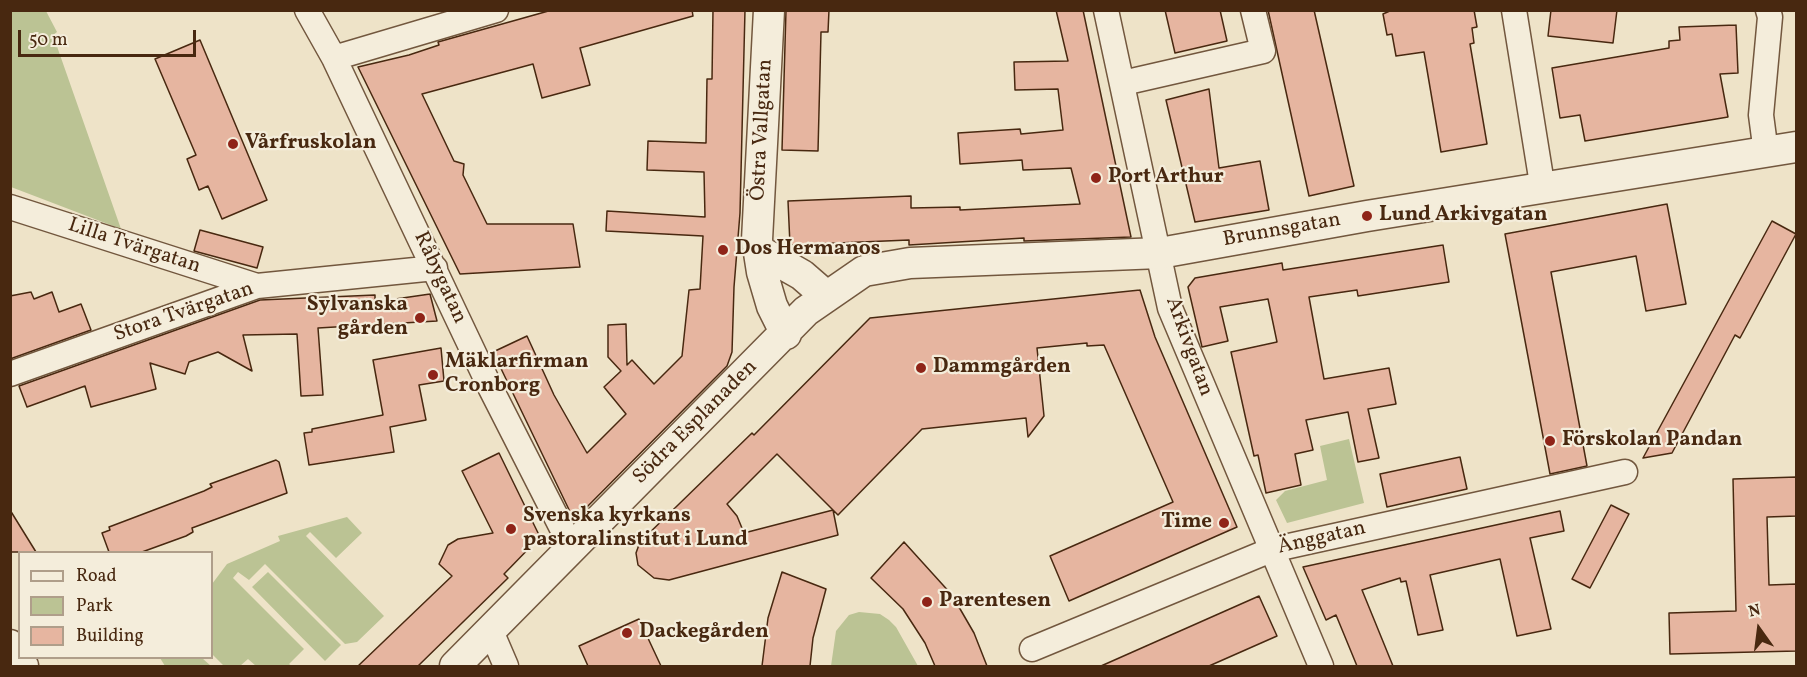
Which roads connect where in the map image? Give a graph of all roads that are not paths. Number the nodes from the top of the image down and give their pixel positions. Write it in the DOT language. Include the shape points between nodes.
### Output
graph roads {
  1 [pos="307,10"];
  2 [pos="496,10"];
  3 [pos="768,10"];
  4 [pos="1106,10"];
  5 [pos="1253,10"];
  6 [pos="1514,10"];
  7 [pos="1768,10"];
  8 [pos="334,58"];
  9 [pos="1123,83"];
  10 [pos="1797,147"];
  11 [pos="1767,153"];
  12 [pos="1543,190"];
  13 [pos="10,207"];
  14 [pos="758,250"];
  15 [pos="1160,253"];
  16 [pos="435,268"];
  17 [pos="257,286"];
  18 [pos="825,295"];
  19 [pos="786,334"];
  20 [pos="10,375"];
  21 [pos="1625,472"];
  22 [pos="571,546"];
  23 [pos="1271,550"];
  24 [pos="491,631"];
  25 [pos="10,645"];
  26 [pos="1032,649"];
  27 [pos="18,658"];
  28 [pos="455,666"];
  29 [pos="506,666"];
  30 [pos="1321,666"];
  1 -- 8 [label="street, Råbygatan"];
  2 -- 8 [label="street"];
  3 -- 14 [label="street, Östra Vallgatan"];
  4 -- 9 [label="street, Arkivgatan"];
  5 -- 9 [label="street" via="1263,51"];
  6 -- 12 [label="street"];
  7 -- 11 [label="street" via="1761,115"];
  8 -- 16 [label="street, Råbygatan"];
  9 -- 15 [label="street, Arkivgatan"];
  10 -- 11 [label="street, Brunnsgatan"];
  11 -- 12 [label="street, Brunnsgatan"];
  12 -- 15 [label="street, Brunnsgatan"];
  13 -- 17 [label="street, Lilla Tvärgatan"];
  14 -- 18 [label="street" via="802,275"];
  14 -- 19 [label="street, Östra Vallgatan" via="772,306"];
  15 -- 18 [label="street, Brunnsgatan" via="902,264 864,271"];
  15 -- 23 [label="street, Arkivgatan" via="1170,308"];
  16 -- 17 [label="street, Stora Tvärgatan"];
  16 -- 22 [label="street, Råbygatan"];
  17 -- 20 [label="street, Stora Tvärgatan"];
  18 -- 19 [label="street, Brunnsgatan"];
  19 -- 22 [label="street, Södra Esplanaden"];
  21 -- 23 [label="street, Änggatan"];
  22 -- 24 [label="street, Södra Esplanaden"];
  23 -- 26 [label="street, Änggatan"];
  23 -- 30 [label="street, Arkivgatan"];
  24 -- 28 [label="street, Södra Esplanaden"];
  24 -- 29 [label="street"];
  25 -- 27 [label="street"];
}
